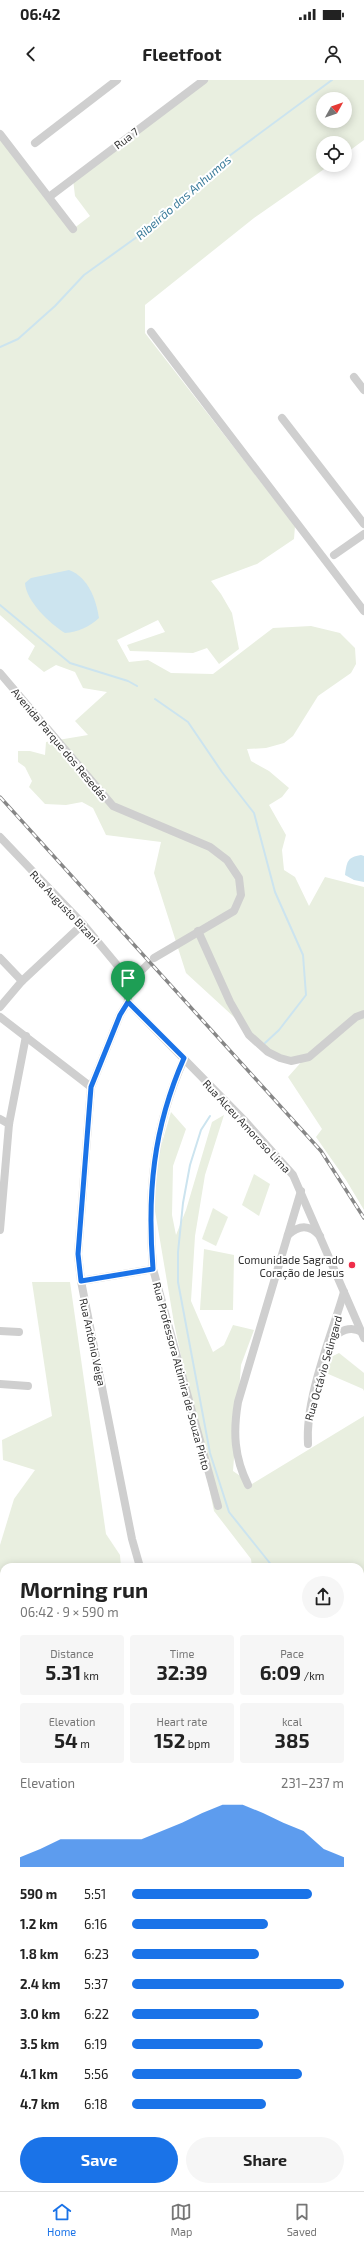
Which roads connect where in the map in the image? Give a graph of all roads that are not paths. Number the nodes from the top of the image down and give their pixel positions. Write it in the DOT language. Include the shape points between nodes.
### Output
graph roads {
  1 [pos="204,80"];
  2 [pos="111,82"];
  3 [pos="0,134"];
  4 [pos="35,142"];
  5 [pos="49,197"];
  6 [pos="73,229"];
  7 [pos="151,332"];
  8 [pos="354,377"];
  9 [pos="364,390"];
  10 [pos="282,418"];
  11 [pos="364,524"];
  12 [pos="364,534"];
  13 [pos="334,555"];
  14 [pos="364,612"];
  15 [pos="0,673"];
  16 [pos="0,838"];
  17 [pos="83,924"];
  18 [pos="198,931"];
  19 [pos="0,958"];
  20 [pos="154,958"];
  21 [pos="146,965"];
  22 [pos="128,978"];
  23 [pos="22,981"];
  24 [pos="128,1002"];
  25 [pos="0,1007"];
  26 [pos="364,1014"];
  27 [pos="0,1017"];
  28 [pos="26,1036"];
  29 [pos="184,1058"];
  30 [pos="91,1087"];
  31 [pos="0,1119"];
  32 [pos="9,1124"];
  33 [pos="302,1191"];
  34 [pos="0,1230"];
  35 [pos="288,1234"];
  36 [pos="321,1237"];
  37 [pos="153,1269"];
  38 [pos="81,1281"];
  39 [pos="344,1292"];
  40 [pos="0,1331"];
  41 [pos="19,1332"];
  42 [pos="363,1335"];
  43 [pos="330,1339"];
  44 [pos="0,1384"];
  45 [pos="28,1386"];
  46 [pos="308,1444"];
  47 [pos="248,1485"];
  48 [pos="218,1506"];
  49 [pos="139,1563"];
  1 -- 5 [label="street, Rua 7"];
  2 -- 4 [label="street"];
  3 -- 5 [label="street"];
  5 -- 6 [label="street"];
  7 -- 14 [label="street"];
  8 -- 9 [label="street"];
  10 -- 11 [label="street"];
  12 -- 13 [label="street"];
  15 -- 18 [label="street, Avenida Parque dos Resedás" via="113,806 210,847 227,860 238,878 241,895 234,911"];
  16 -- 17 [label="street, Rua Augusto Bizani"];
  17 -- 22 [label="street, Rua Augusto Bizani"];
  17 -- 23 [label="street"];
  18 -- 20 [label="street, Avenida Parque dos Resedás"];
  18 -- 26 [label="street" via="230,1002 249,1035 268,1052 291,1061 309,1057 356,1017"];
  19 -- 23 [label="street"];
  21 -- 22 [label="street" via="138,974"];
  22 -- 24 [label="street, Rua Antônio Veiga"];
  23 -- 25 [label="street"];
  24 -- 29 [label="street, Rua Alceu Amoroso Lima"];
  24 -- 30 [label="street, Rua Antônio Veiga" via="120,1015"];
  27 -- 28 [label="street"];
  28 -- 30 [label="street"];
  28 -- 32 [label="street"];
  29 -- 33 [label="street, Rua Alceu Amoroso Lima" via="289,1170"];
  29 -- 37 [label="street, Rua Professora Altimira de Souza Pinto" via="172,1085 155,1154 150,1196"];
  30 -- 38 [label="street, Rua Antônio Veiga" via="78,1254"];
  31 -- 32 [label="street"];
  32 -- 34 [label="street"];
  33 -- 35 [label="street"];
  33 -- 36 [label="street, Rua Alceu Amoroso Lima"];
  35 -- 36 [label="street" via="300,1226 315,1230"];
  35 -- 47 [label="street" via="244,1377 235,1423 236,1454"];
  36 -- 39 [label="street, Rua Alceu Amoroso Lima"];
  37 -- 38 [label="street"];
  37 -- 48 [label="street, Rua Professora Altimira de Souza Pinto"];
  38 -- 49 [label="street, Rua Antônio Veiga"];
  39 -- 42 [label="street, Rua Alceu Amoroso Lima"];
  39 -- 43 [label="street, Rua Octávio Selingard"];
  40 -- 41 [label="street"];
  42 -- 43 [label="street" via="358,1330 346,1329"];
  43 -- 46 [label="street, Rua Octávio Selingard" via="311,1401 307,1424"];
  44 -- 45 [label="street"];
}
